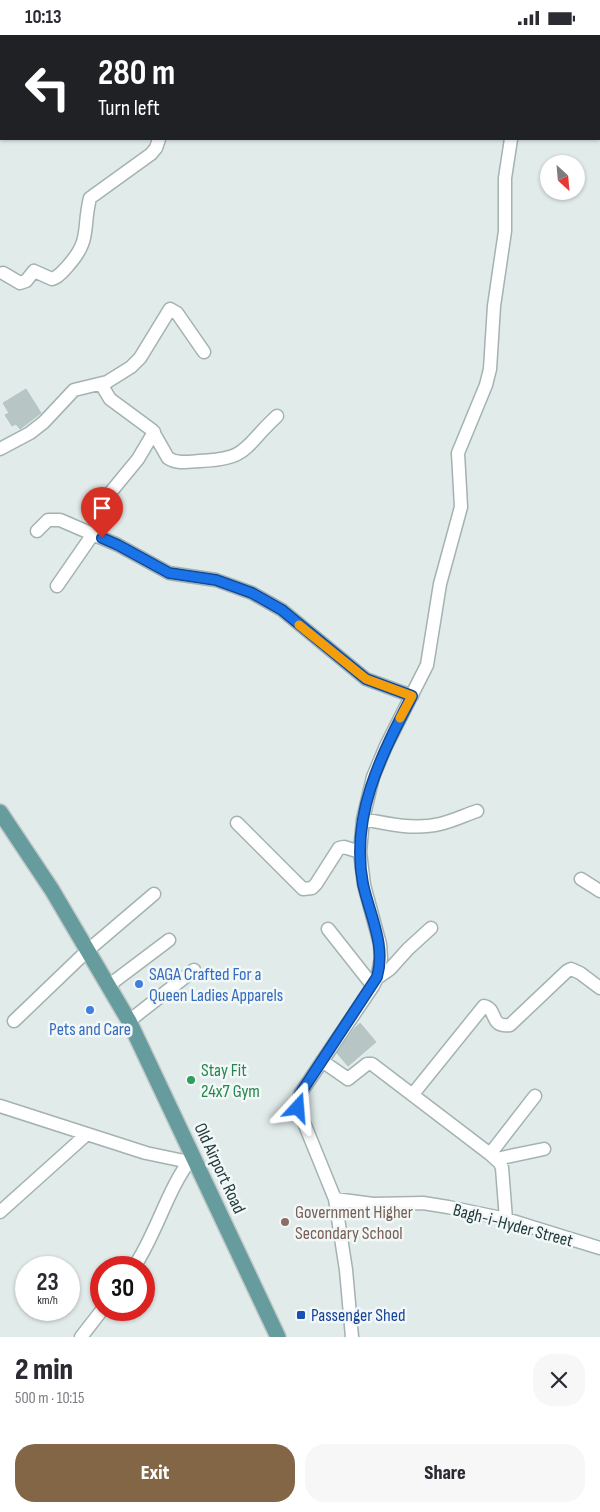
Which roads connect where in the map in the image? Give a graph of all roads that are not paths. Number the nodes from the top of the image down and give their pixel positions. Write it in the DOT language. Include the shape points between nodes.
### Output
graph roads {
  1 [pos="159,140"];
  2 [pos="511,140"];
  3 [pos="3,273"];
  4 [pos="204,351"];
  5 [pos="101,384"];
  6 [pos="277,416"];
  7 [pos="154,432"];
  8 [pos="0,449"];
  9 [pos="102,504"];
  10 [pos="38,531"];
  11 [pos="92,534"];
  12 [pos="57,586"];
  13 [pos="412,696"];
  14 [pos="477,811"];
  15 [pos="0,812"];
  16 [pos="362,819"];
  17 [pos="237,823"];
  18 [pos="360,852"];
  19 [pos="581,879"];
  20 [pos="600,891"];
  21 [pos="154,894"];
  22 [pos="432,928"];
  23 [pos="328,929"];
  24 [pos="169,940"];
  25 [pos="87,951"];
  26 [pos="194,970"];
  27 [pos="375,982"];
  28 [pos="108,986"];
  29 [pos="600,989"];
  30 [pos="14,1021"];
  31 [pos="129,1021"];
  32 [pos="322,1061"];
  33 [pos="413,1094"];
  34 [pos="536,1096"];
  35 [pos="0,1106"];
  36 [pos="87,1134"];
  37 [pos="544,1149"];
  38 [pos="493,1157"];
  39 [pos="191,1159"];
  40 [pos="335,1199"];
  41 [pos="0,1212"];
  42 [pos="506,1219"];
  43 [pos="600,1248"];
  44 [pos="140,1256"];
  45 [pos="93,1321"];
  46 [pos="80,1337"];
  47 [pos="278,1337"];
  48 [pos="352,1337"];
  1 -- 3 [label="street" via="151,154 90,198 84,241 59,275 52,279 34,271 20,283"];
  2 -- 13 [label="street" via="490,369 458,453 461,507 440,585 427,665"];
  4 -- 5 [label="street" via="177,313 170,309 140,358 123,373"];
  5 -- 7 [label="street" via="110,399"];
  5 -- 8 [label="street" via="74,390 44,422"];
  6 -- 7 [label="street" via="240,454 215,460 172,461"];
  7 -- 9 [label="street" via="138,459"];
  10 -- 11 [label="street" via="53,519"];
  11 -- 12 [label="street"];
  11 -- 13 [label="street" via="169,573 216,580 252,593 282,610 366,679"];
  13 -- 16 [label="street" via="373,777"];
  14 -- 16 [label="street" via="440,824 426,825"];
  15 -- 25 [label="main road, Old Airport Road" via="52,890"];
  16 -- 18 [label="street"];
  17 -- 18 [label="street" via="303,889 316,884 340,848"];
  18 -- 27 [label="street" via="364,885 380,945 381,958"];
  19 -- 20 [label="street"];
  21 -- 25 [label="street"];
  22 -- 27 [label="street"];
  23 -- 27 [label="street"];
  24 -- 28 [label="street"];
  25 -- 28 [label="main road, Old Airport Road"];
  25 -- 30 [label="street"];
  26 -- 31 [label="street"];
  27 -- 32 [label="street"];
  28 -- 31 [label="main road, Old Airport Road"];
  29 -- 33 [label="street" via="571,969 510,1025 497,1023 488,1007 484,1006"];
  31 -- 39 [label="main road, Old Airport Road"];
  32 -- 33 [label="street" via="348,1079 367,1064 372,1064"];
  32 -- 40 [label="street" via="300,1094 298,1108"];
  33 -- 38 [label="street"];
  34 -- 38 [label="street"];
  35 -- 36 [label="street"];
  36 -- 39 [label="street" via="146,1153"];
  36 -- 41 [label="street"];
  37 -- 38 [label="street"];
  38 -- 42 [label="street" via="502,1168"];
  39 -- 44 [label="street"];
  39 -- 47 [label="main road, Old Airport Road"];
  40 -- 42 [label="street, Bagh-i-Hyder Street" via="373,1204 423,1203"];
  40 -- 48 [label="street"];
  42 -- 43 [label="street, Bagh-i-Hyder Street"];
  45 -- 46 [label="street"];
}
